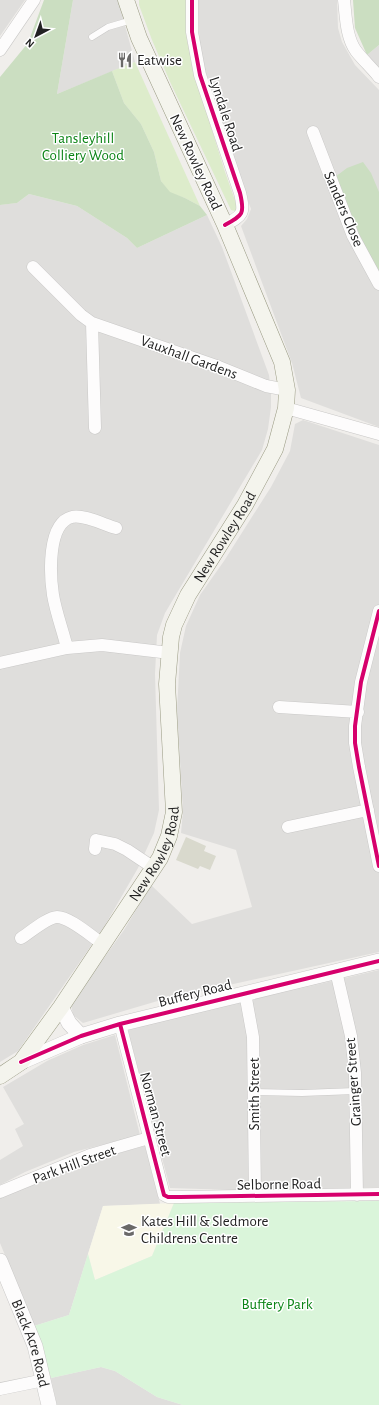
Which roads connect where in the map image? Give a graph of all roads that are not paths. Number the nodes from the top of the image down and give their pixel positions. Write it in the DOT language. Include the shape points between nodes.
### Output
graph roads {
  1 [pos="34,0"];
  2 [pos="126,0"];
  3 [pos="192,0"];
  4 [pos="344,0"];
  5 [pos="132,20"];
  6 [pos="92,37"];
  7 [pos="0,50"];
  8 [pos="379,77"];
  9 [pos="313,132"];
  10 [pos="225,225"];
  11 [pos="33,267"];
  12 [pos="379,284"];
  13 [pos="92,323"];
  14 [pos="287,390"];
  15 [pos="286,408"];
  16 [pos="95,428"];
  17 [pos="379,434"];
  18 [pos="116,528"];
  19 [pos="379,611"];
  20 [pos="67,648"];
  21 [pos="170,653"];
  22 [pos="0,663"];
  23 [pos="279,707"];
  24 [pos="358,712"];
  25 [pos="368,810"];
  26 [pos="288,827"];
  27 [pos="95,839"];
  28 [pos="379,866"];
  29 [pos="154,868"];
  30 [pos="21,938"];
  31 [pos="103,944"];
  32 [pos="379,961"];
  33 [pos="336,972"];
  34 [pos="245,993"];
  35 [pos="61,1008"];
  36 [pos="120,1024"];
  37 [pos="81,1036"];
  38 [pos="21,1062"];
  39 [pos="0,1076"];
  40 [pos="355,1091"];
  41 [pos="254,1092"];
  42 [pos="149,1138"];
  43 [pos="0,1192"];
  44 [pos="379,1194"];
  45 [pos="357,1195"];
  46 [pos="255,1196"];
  47 [pos="180,1197"];
  48 [pos="0,1261"];
  49 [pos="44,1380"];
  50 [pos="0,1389"];
  51 [pos="49,1405"];
  1 -- 7 [label="street"];
  2 -- 5 [label="main road, New Rowley Road"];
  3 -- 10 [label="street, Lyndale Road" via="192,32 200,75 243,207 239,217"];
  4 -- 8 [label="street" via="350,39"];
  5 -- 6 [label="lane" via="108,27"];
  5 -- 10 [label="main road, New Rowley Road"];
  9 -- 12 [label="street, Sanders Close" via="353,236"];
  10 -- 14 [label="main road, New Rowley Road" via="282,362"];
  11 -- 13 [label="street, Vauxhall Gardens"];
  13 -- 14 [label="street, Vauxhall Gardens" via="266,386"];
  13 -- 16 [label="street"];
  14 -- 15 [label="main road, New Rowley Road"];
  15 -- 17 [label="street"];
  15 -- 21 [label="main road, New Rowley Road" via="275,449 266,468 180,609 170,637"];
  18 -- 20 [label="street" via="80,517 72,517 59,526 55,536 51,578"];
  19 -- 24 [label="street" via="361,682"];
  20 -- 21 [label="street" via="102,645"];
  20 -- 22 [label="street"];
  21 -- 29 [label="main road, New Rowley Road" via="167,684 174,812 168,836"];
  23 -- 24 [label="street"];
  24 -- 25 [label="street" via="355,743"];
  25 -- 26 [label="street"];
  25 -- 28 [label="street"];
  27 -- 29 [label="street" via="115,844"];
  29 -- 31 [label="main road, New Rowley Road"];
  30 -- 31 [label="street" via="56,917 66,920"];
  31 -- 35 [label="main road, New Rowley Road"];
  32 -- 33 [label="street, Buffery Road"];
  33 -- 34 [label="street, Buffery Road"];
  33 -- 40 [label="street, Grainger Street" via="351,1036"];
  34 -- 36 [label="street, Buffery Road"];
  34 -- 41 [label="street, Smith Street" via="253,1037"];
  35 -- 37 [label="street" via="69,1023"];
  35 -- 38 [label="main road, New Rowley Road"];
  36 -- 37 [label="street, Buffery Road"];
  36 -- 42 [label="street, Norman Street"];
  37 -- 38 [label="street, Buffery Road"];
  38 -- 39 [label="main road, Buffery Road"];
  40 -- 41 [label="lane"];
  40 -- 45 [label="street, Grainger Street"];
  41 -- 46 [label="street, Smith Street"];
  42 -- 43 [label="street, Park Hill Street" via="90,1155"];
  42 -- 47 [label="street, Norman Street" via="164,1195"];
  44 -- 45 [label="street, Selborne Road"];
  45 -- 46 [label="street, Selborne Road"];
  46 -- 47 [label="street, Selborne Road"];
  48 -- 49 [label="street, Black Acre Road" via="35,1346"];
  49 -- 50 [label="street"];
  49 -- 51 [label="street, Black Acre Road"];
}
